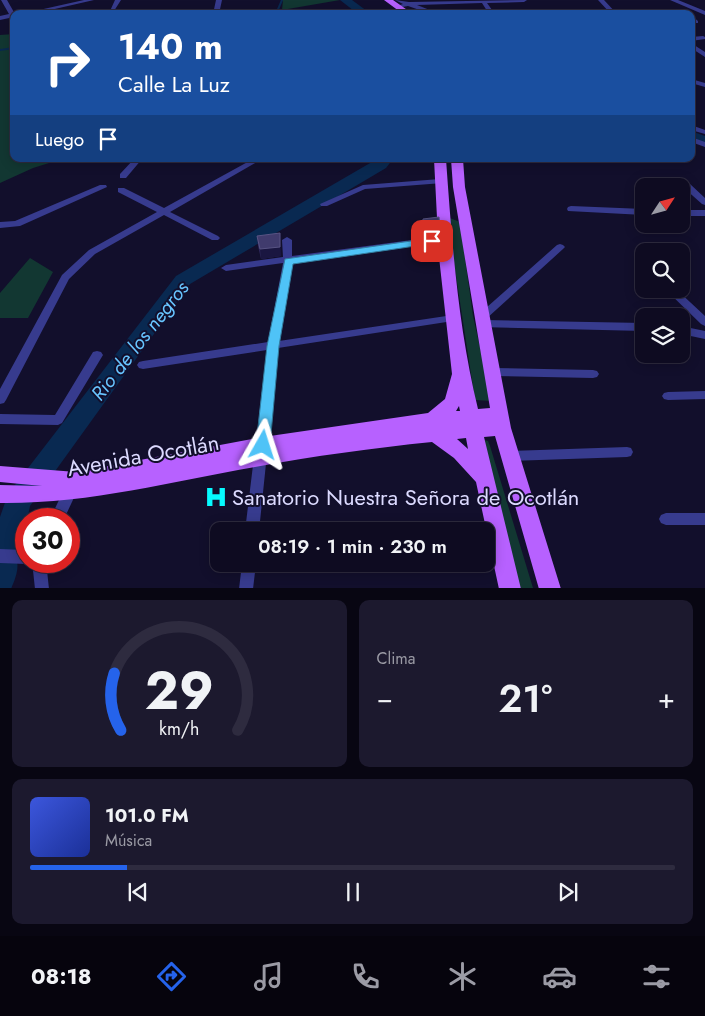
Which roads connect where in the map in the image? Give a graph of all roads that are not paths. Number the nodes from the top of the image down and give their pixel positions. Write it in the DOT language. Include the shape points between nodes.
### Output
graph roads {
  1 [pos="90,0"];
  2 [pos="118,0"];
  3 [pos="388,0"];
  4 [pos="524,0"];
  5 [pos="601,0"];
  6 [pos="673,0"];
  7 [pos="379,1"];
  8 [pos="483,2"];
  9 [pos="407,4"];
  10 [pos="398,7"];
  11 [pos="43,10"];
  12 [pos="112,10"];
  13 [pos="425,10"];
  14 [pos="489,10"];
  15 [pos="610,10"];
  16 [pos="705,14"];
  17 [pos="703,38"];
  18 [pos="695,39"];
  19 [pos="135,162"];
  20 [pos="253,162"];
  21 [pos="440,162"];
  22 [pos="457,162"];
  23 [pos="123,176"];
  24 [pos="102,186"];
  25 [pos="441,187"];
  26 [pos="690,189"];
  27 [pos="121,190"];
  28 [pos="705,202"];
  29 [pos="324,204"];
  30 [pos="571,210"];
  31 [pos="164,212"];
  32 [pos="464,212"];
  33 [pos="635,212"];
  34 [pos="0,225"];
  35 [pos="215,238"];
  36 [pos="445,239"];
  37 [pos="287,240"];
  38 [pos="560,247"];
  39 [pos="288,261"];
  40 [pos="226,268"];
  41 [pos="680,298"];
  42 [pos="453,318"];
  43 [pos="482,320"];
  44 [pos="705,322"];
  45 [pos="635,330"];
  46 [pos="690,332"];
  47 [pos="705,334"];
  48 [pos="273,346"];
  49 [pos="97,355"];
  50 [pos="143,366"];
  51 [pos="460,370"];
  52 [pos="492,372"];
  53 [pos="594,374"];
  54 [pos="1,394"];
  55 [pos="668,396"];
  56 [pos="705,396"];
  57 [pos="0,419"];
  58 [pos="500,421"];
  59 [pos="473,424"];
  60 [pos="434,427"];
  61 [pos="262,452"];
  62 [pos="627,452"];
  63 [pos="510,456"];
  64 [pos="484,478"];
  65 [pos="4,484"];
  66 [pos="72,486"];
  67 [pos="62,508"];
  68 [pos="666,519"];
  69 [pos="705,519"];
  70 [pos="253,522"];
  71 [pos="0,556"];
  72 [pos="15,557"];
  73 [pos="248,572"];
  74 [pos="40,573"];
  75 [pos="42,588"];
  76 [pos="246,588"];
  77 [pos="510,588"];
  78 [pos="550,588"];
  1 -- 11 [label="street"];
  2 -- 12 [label="street"];
  3 -- 10 [label="main road"];
  4 -- 8 [label="street"];
  5 -- 15 [label="street"];
  6 -- 16 [label="street"];
  7 -- 10 [label="main road"];
  8 -- 9 [label="street"];
  8 -- 14 [label="street"];
  9 -- 10 [label="street"];
  9 -- 13 [label="street"];
  17 -- 18 [label="street"];
  19 -- 23 [label="street"];
  20 -- 31 [label="street"];
  21 -- 25 [label="main road"];
  22 -- 32 [label="main road"];
  24 -- 34 [label="street" via="17,224"];
  25 -- 29 [label="street" via="363,188"];
  25 -- 32 [label="main road" via="451,211"];
  25 -- 36 [label="main road"];
  26 -- 28 [label="street"];
  27 -- 31 [label="street"];
  30 -- 33 [label="street"];
  31 -- 35 [label="street"];
  31 -- 54 [label="street" via="92,252 65,278"];
  32 -- 43 [label="main road"];
  36 -- 39 [label="street"];
  36 -- 42 [label="main road"];
  37 -- 39 [label="street"];
  38 -- 43 [label="street"];
  39 -- 40 [label="street"];
  39 -- 48 [label="street"];
  41 -- 44 [label="street"];
  42 -- 48 [label="street"];
  42 -- 51 [label="main road"];
  43 -- 45 [label="street"];
  43 -- 52 [label="main road"];
  46 -- 47 [label="street"];
  48 -- 50 [label="street"];
  48 -- 61 [label="street"];
  49 -- 57 [label="street" via="58,420"];
  51 -- 59 [label="main road"];
  51 -- 60 [label="main road" via="454,401"];
  52 -- 53 [label="street"];
  52 -- 58 [label="main road"];
  55 -- 56 [label="street"];
  58 -- 59 [label="main road, Avenida Ocotlán"];
  58 -- 63 [label="main road"];
  59 -- 60 [label="main road, Avenida Ocotlán"];
  59 -- 64 [label="main road"];
  60 -- 61 [label="main road, Avenida Ocotlán"];
  60 -- 64 [label="main road"];
  61 -- 66 [label="main road, Avenida Ocotlán"];
  61 -- 70 [label="street"];
  62 -- 63 [label="street"];
  63 -- 78 [label="main road"];
  64 -- 77 [label="main road"];
  65 -- 66 [label="main road, Avenida Ocotlán"];
  66 -- 67 [label="street"];
  68 -- 69 [label="street"];
  71 -- 72 [label="street"];
  73 -- 76 [label="street"];
  74 -- 75 [label="street"];
}
